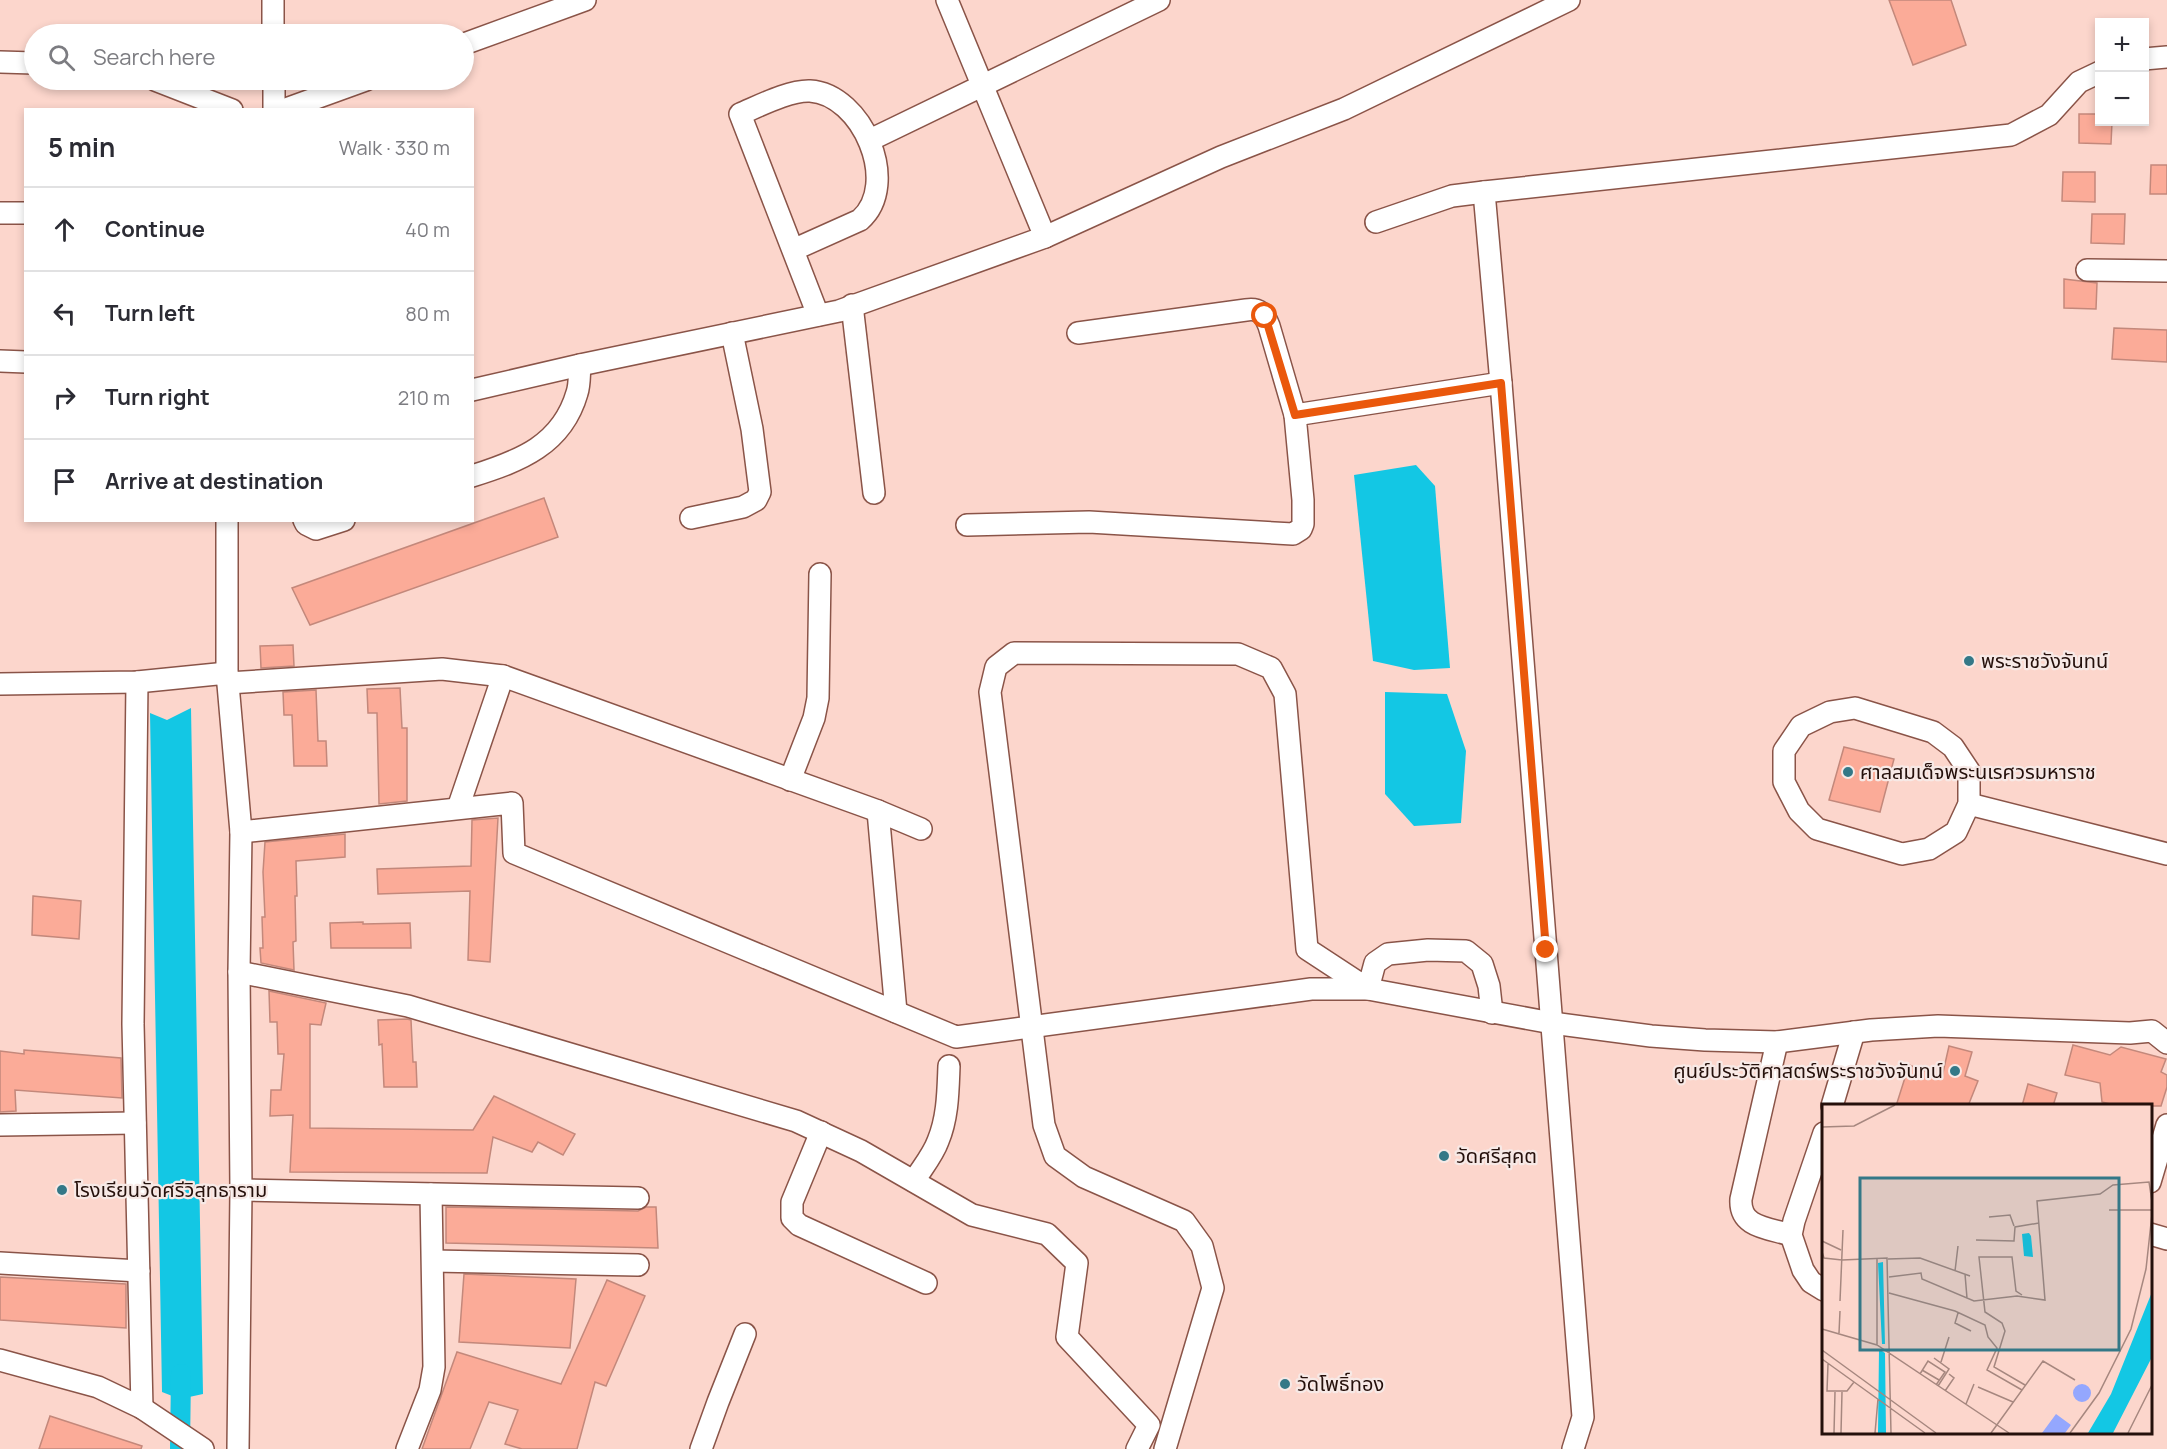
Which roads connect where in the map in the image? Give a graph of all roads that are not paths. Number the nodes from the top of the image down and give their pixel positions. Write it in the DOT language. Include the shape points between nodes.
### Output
graph roads {
  1 [pos="273,0"];
  2 [pos="585,0"];
  3 [pos="947,0"];
  4 [pos="1159,0"];
  5 [pos="1569,0"];
  6 [pos="273,24"];
  7 [pos="474,40"];
  8 [pos="2167,57"];
  9 [pos="2149,59"];
  10 [pos="0,62"];
  11 [pos="24,63"];
  12 [pos="2095,74"];
  13 [pos="981,85"];
  14 [pos="181,90"];
  15 [pos="274,90"];
  16 [pos="338,90"];
  17 [pos="227,108"];
  18 [pos="274,108"];
  19 [pos="289,108"];
  20 [pos="870,140"];
  21 [pos="1484,192"];
  22 [pos="0,213"];
  23 [pos="24,213"];
  24 [pos="1376,222"];
  25 [pos="1045,237"];
  26 [pos="793,250"];
  27 [pos="2087,270"];
  28 [pos="2167,271"];
  29 [pos="852,305"];
  30 [pos="818,315"];
  31 [pos="732,333"];
  32 [pos="1078,333"];
  33 [pos="0,361"];
  34 [pos="24,362"];
  35 [pos="580,365"];
  36 [pos="1501,383"];
  37 [pos="474,390"];
  38 [pos="1295,415"];
  39 [pos="474,475"];
  40 [pos="874,493"];
  41 [pos="691,518"];
  42 [pos="227,522"];
  43 [pos="305,522"];
  44 [pos="338,522"];
  45 [pos="967,525"];
  46 [pos="820,574"];
  47 [pos="503,676"];
  48 [pos="227,678"];
  49 [pos="137,682"];
  50 [pos="0,684"];
  51 [pos="790,780"];
  52 [pos="1969,804"];
  53 [pos="458,808"];
  54 [pos="878,811"];
  55 [pos="921,829"];
  56 [pos="241,832"];
  57 [pos="2167,854"];
  58 [pos="239,972"];
  59 [pos="1368,989"];
  60 [pos="896,1012"];
  61 [pos="1492,1013"];
  62 [pos="1552,1023"];
  63 [pos="1033,1026"];
  64 [pos="1854,1032"];
  65 [pos="1776,1042"];
  66 [pos="2167,1042"];
  67 [pos="949,1066"];
  68 [pos="1833,1104"];
  69 [pos="135,1123"];
  70 [pos="0,1125"];
  71 [pos="2167,1125"];
  72 [pos="821,1132"];
  73 [pos="1822,1138"];
  74 [pos="2158,1171"];
  75 [pos="914,1181"];
  76 [pos="241,1190"];
  77 [pos="431,1194"];
  78 [pos="638,1198"];
  79 [pos="2152,1234"];
  80 [pos="1791,1235"];
  81 [pos="2167,1239"];
  82 [pos="433,1261"];
  83 [pos="0,1263"];
  84 [pos="638,1265"];
  85 [pos="139,1270"];
  86 [pos="926,1283"];
  87 [pos="1822,1289"];
  88 [pos="745,1334"];
  89 [pos="0,1360"];
  90 [pos="142,1408"];
  91 [pos="203,1449"];
  92 [pos="238,1449"];
  93 [pos="407,1449"];
  94 [pos="701,1449"];
  95 [pos="1137,1449"];
  96 [pos="1165,1449"];
  97 [pos="1573,1449"];
  1 -- 6 [label="street"];
  2 -- 7 [label="street"];
  3 -- 13 [label="street"];
  4 -- 13 [label="street"];
  5 -- 25 [label="street" via="1344,109 1221,158"];
  8 -- 9 [label="street"];
  10 -- 11 [label="street"];
  12 -- 21 [label="street" via="2079,82 2049,115 2011,135"];
  13 -- 20 [label="street"];
  13 -- 25 [label="street"];
  14 -- 17 [label="street"];
  15 -- 18 [label="street"];
  16 -- 19 [label="street"];
  20 -- 26 [label="street" via="877,171 875,201 869,213 852,225"];
  20 -- 26 [label="street" via="838,101 810,91 795,92 740,114"];
  21 -- 24 [label="street" via="1452,196"];
  21 -- 36 [label="street"];
  22 -- 23 [label="street"];
  25 -- 29 [label="street"];
  26 -- 30 [label="street"];
  27 -- 28 [label="street"];
  29 -- 30 [label="street"];
  29 -- 40 [label="street"];
  30 -- 31 [label="street"];
  31 -- 35 [label="street"];
  31 -- 41 [label="street" via="752,429 760,492 756,500 743,507"];
  32 -- 38 [label="street" via="1259,310 1269,326"];
  33 -- 34 [label="street"];
  35 -- 37 [label="street"];
  35 -- 39 [label="street" via="578,392 563,426 543,445"];
  36 -- 38 [label="street"];
  36 -- 62 [label="street"];
  38 -- 45 [label="street" via="1303,525 1293,534 1089,522"];
  42 -- 48 [label="street"];
  43 -- 44 [label="street" via="316,529"];
  46 -- 51 [label="street" via="818,698"];
  47 -- 48 [label="street" via="442,669"];
  47 -- 51 [label="street"];
  47 -- 53 [label="street"];
  48 -- 49 [label="street"];
  48 -- 56 [label="street"];
  49 -- 50 [label="street"];
  49 -- 69 [label="street"];
  51 -- 54 [label="street"];
  52 -- 52 [label="street" via="1956,832 1929,849 1902,854 1817,829 1799,811 1785,782 1785,751 1801,726 1830,712 1855,708 1933,732 1953,747 1969,771"];
  52 -- 57 [label="street"];
  53 -- 56 [label="street"];
  53 -- 60 [label="street" via="512,803 513,853"];
  54 -- 55 [label="street"];
  54 -- 60 [label="street"];
  56 -- 58 [label="street"];
  58 -- 72 [label="street" via="408,1006 795,1120"];
  58 -- 76 [label="street"];
  59 -- 61 [label="street"];
  59 -- 61 [label="street" via="1375,963 1389,954 1466,951 1482,964 1490,986"];
  59 -- 63 [label="street" via="1311,989"];
  59 -- 63 [label="street" via="1307,950 1285,694 1271,668 1238,654 1014,653 996,667 990,692"];
  60 -- 63 [label="street" via="956,1037"];
  61 -- 62 [label="street"];
  62 -- 65 [label="street" via="1651,1036"];
  62 -- 97 [label="street" via="1583,1417"];
  63 -- 96 [label="street" via="1044,1125 1055,1156 1084,1177 1184,1221 1202,1246 1213,1288"];
  64 -- 65 [label="street"];
  64 -- 66 [label="street" via="1938,1026 2152,1031"];
  64 -- 68 [label="street"];
  65 -- 80 [label="street" via="1740,1210 1747,1220"];
  67 -- 75 [label="street" via="946,1111 938,1144"];
  69 -- 70 [label="street"];
  69 -- 85 [label="street"];
  71 -- 74 [label="street"];
  72 -- 75 [label="street"];
  72 -- 86 [label="street" via="792,1202 792,1218"];
  73 -- 80 [label="street"];
  75 -- 95 [label="street" via="972,1215 1047,1234 1077,1263 1068,1337 1149,1425"];
  76 -- 77 [label="street"];
  76 -- 92 [label="street"];
  77 -- 78 [label="street"];
  77 -- 82 [label="street"];
  79 -- 81 [label="street"];
  80 -- 87 [label="street" via="1803,1270"];
  82 -- 84 [label="street"];
  82 -- 93 [label="street" via="434,1376"];
  83 -- 85 [label="street"];
  85 -- 90 [label="street"];
  88 -- 94 [label="street"];
  89 -- 90 [label="street" via="98,1387"];
  90 -- 91 [label="street"];
}
